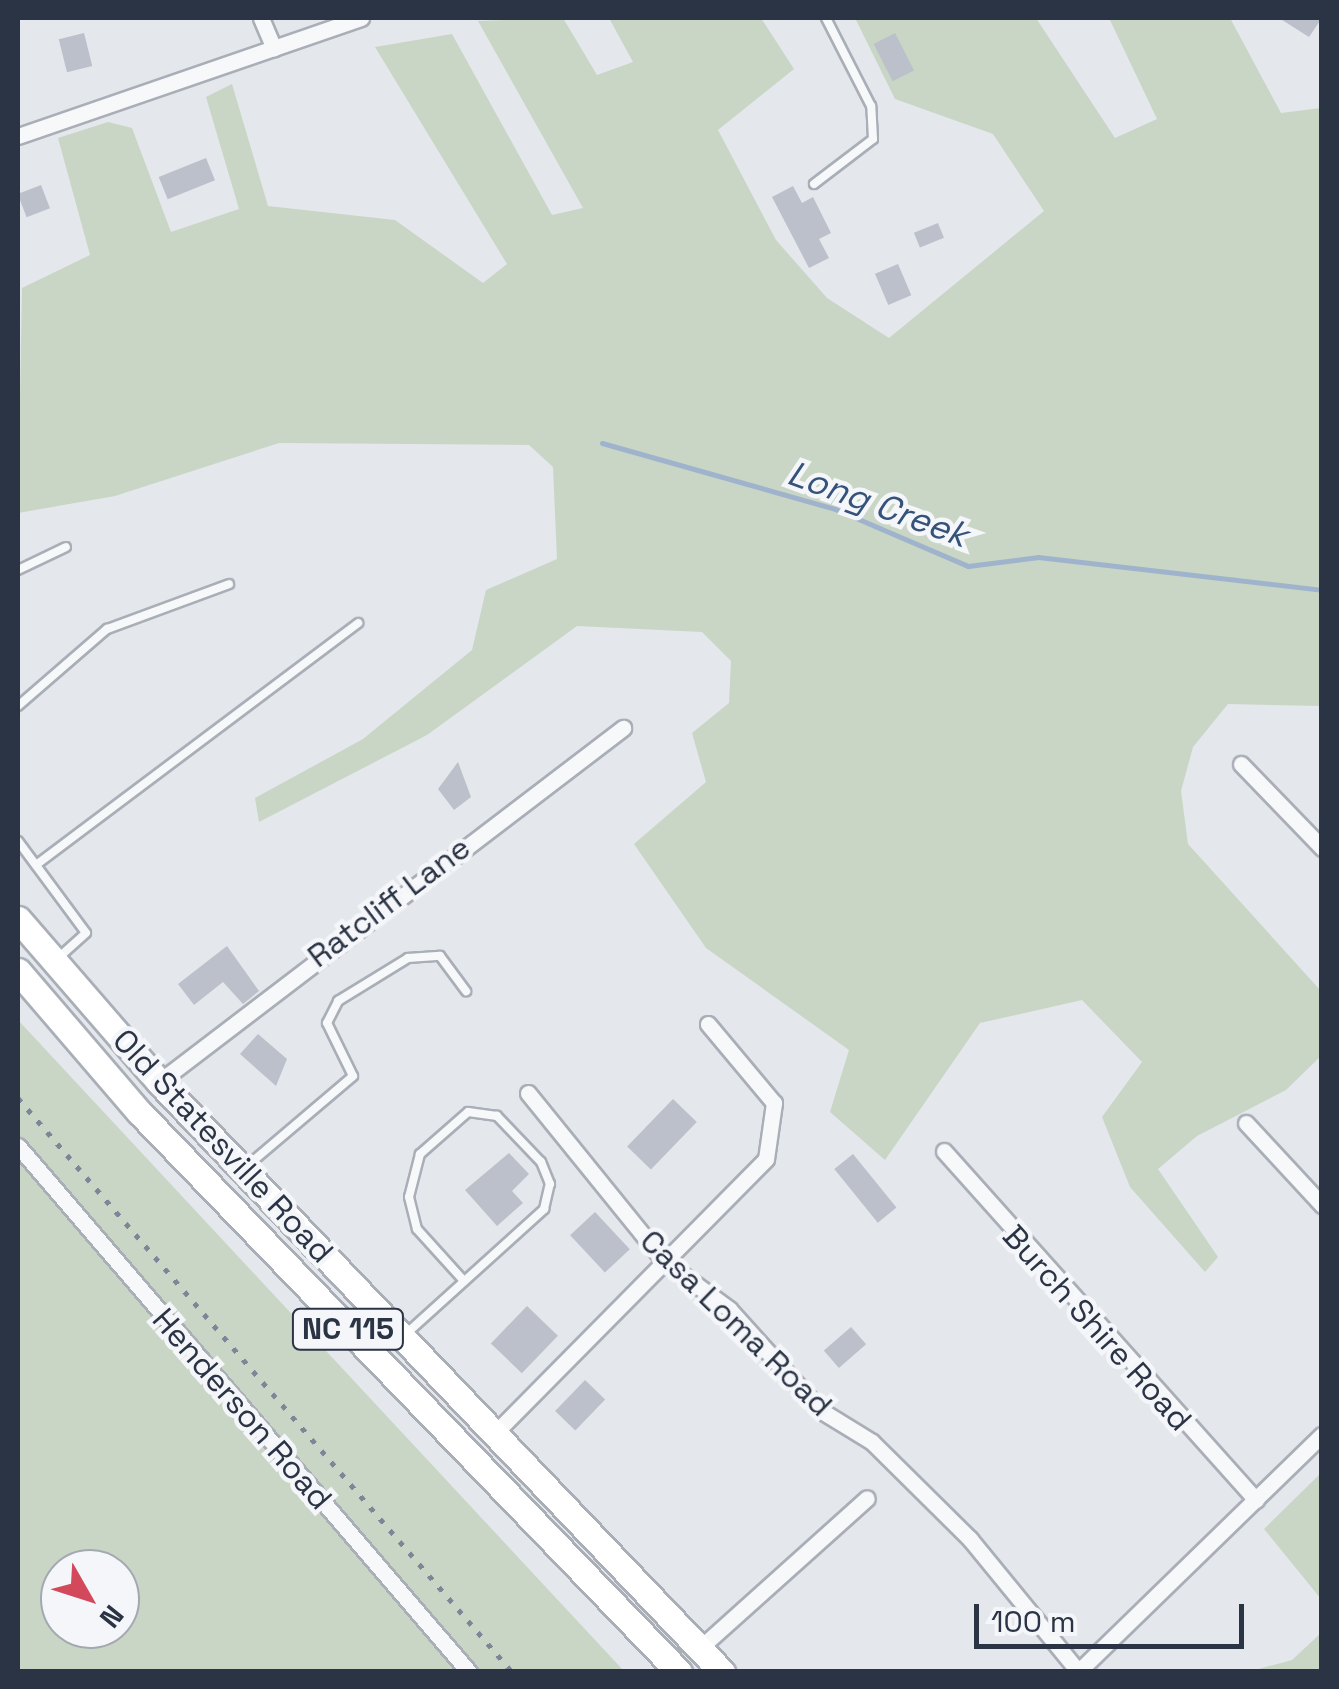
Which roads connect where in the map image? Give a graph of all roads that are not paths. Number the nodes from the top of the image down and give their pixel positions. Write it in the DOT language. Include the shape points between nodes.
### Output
graph roads {
  1 [pos="261,18"];
  2 [pos="361,18"];
  3 [pos="826,18"];
  4 [pos="274,48"];
  5 [pos="18,136"];
  6 [pos="814,184"];
  7 [pos="66,547"];
  8 [pos="18,570"];
  9 [pos="229,584"];
  10 [pos="358,624"];
  11 [pos="18,706"];
  12 [pos="623,728"];
  13 [pos="1241,764"];
  14 [pos="18,841"];
  15 [pos="1322,848"];
  16 [pos="36,865"];
  17 [pos="18,919"];
  18 [pos="53,962"];
  19 [pos="20,978"];
  20 [pos="466,991"];
  21 [pos="708,1024"];
  22 [pos="159,1082"];
  23 [pos="528,1093"];
  24 [pos="1246,1124"];
  25 [pos="18,1146"];
  26 [pos="944,1151"];
  27 [pos="244,1168"];
  28 [pos="1322,1205"];
  29 [pos="664,1261"];
  30 [pos="464,1281"];
  31 [pos="404,1336"];
  32 [pos="496,1433"];
  33 [pos="1322,1435"];
  34 [pos="866,1498"];
  35 [pos="1256,1500"];
  36 [pos="700,1648"];
  37 [pos="1078,1671"];
  38 [pos="469,1672"];
  39 [pos="679,1672"];
  40 [pos="722,1672"];
  1 -- 4 [label="street"];
  2 -- 4 [label="street"];
  3 -- 6 [label="lane" via="871,106 874,139"];
  4 -- 5 [label="street"];
  7 -- 8 [label="lane"];
  9 -- 11 [label="lane" via="107,628"];
  10 -- 16 [label="lane"];
  12 -- 22 [label="street, Ratcliff Lane"];
  13 -- 15 [label="street"];
  14 -- 16 [label="lane"];
  16 -- 18 [label="lane" via="86,933"];
  17 -- 18 [label="main road, Old Statesville Road / NC 115"];
  18 -- 19 [label="street"];
  18 -- 22 [label="main road, Old Statesville Road / NC 115"];
  19 -- 39 [label="main road, Old Statesville Road / NC 115" via="139,1112"];
  20 -- 27 [label="lane" via="440,956 424,957 338,1000 326,1023 352,1076"];
  21 -- 29 [label="street" via="774,1103 774,1132 766,1159"];
  22 -- 27 [label="main road, Old Statesville Road / NC 115"];
  23 -- 29 [label="street, Casa Loma Road"];
  24 -- 28 [label="street"];
  25 -- 38 [label="street, Henderson Road"];
  26 -- 35 [label="street, Burch Shire Road"];
  27 -- 31 [label="main road, Old Statesville Road / NC 115"];
  29 -- 32 [label="street"];
  29 -- 37 [label="street, Casa Loma Road" via="729,1308 820,1410 872,1442 970,1539"];
  30 -- 30 [label="lane" via="526,1230 550,1184 497,1116 468,1112 420,1154 408,1196 417,1229"];
  30 -- 31 [label="lane"];
  31 -- 32 [label="main road, Old Statesville Road / NC 115"];
  32 -- 36 [label="main road, Old Statesville Road / NC 115"];
  33 -- 35 [label="street"];
  34 -- 36 [label="street"];
  35 -- 37 [label="street"];
  36 -- 40 [label="main road, Old Statesville Road / NC 115"];
}
